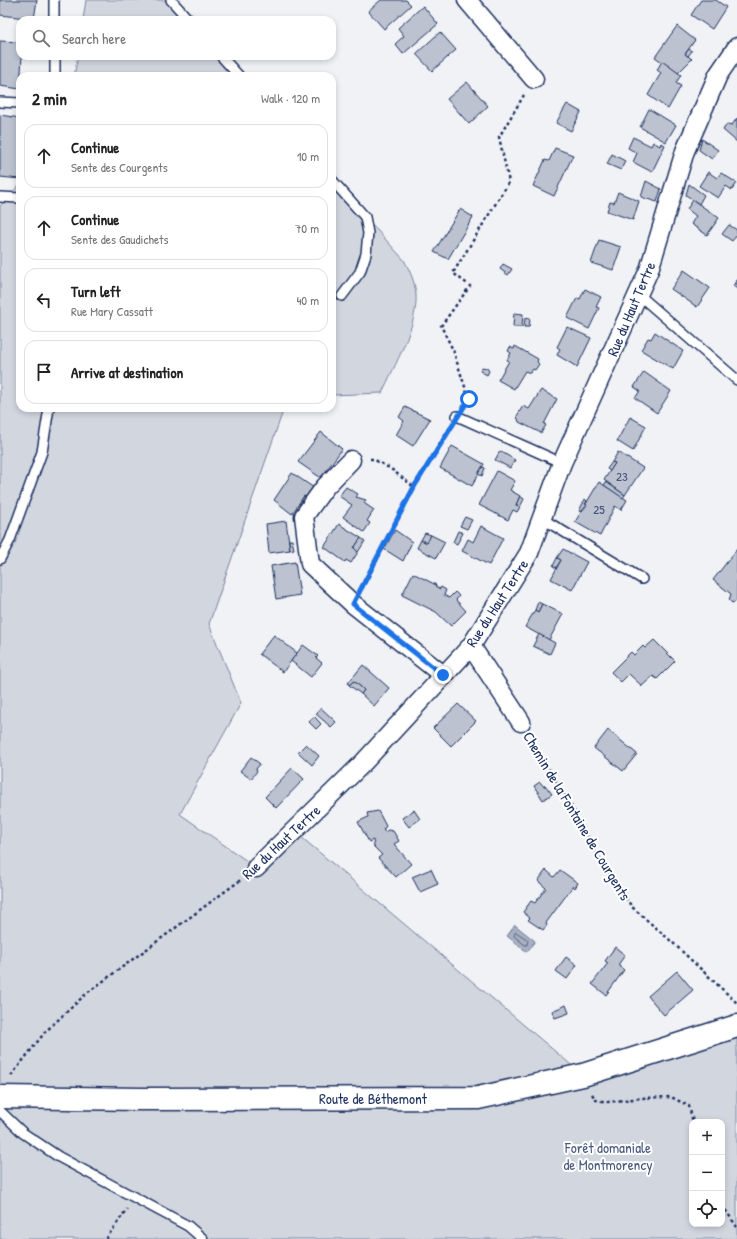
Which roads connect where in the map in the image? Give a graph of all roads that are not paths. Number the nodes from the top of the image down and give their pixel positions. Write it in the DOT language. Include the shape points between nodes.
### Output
graph roads {
  1 [pos="54,0"];
  2 [pos="171,0"];
  3 [pos="467,0"];
  4 [pos="54,16"];
  5 [pos="185,16"];
  6 [pos="737,47"];
  7 [pos="55,60"];
  8 [pos="225,60"];
  9 [pos="55,72"];
  10 [pos="235,72"];
  11 [pos="534,79"];
  12 [pos="0,102"];
  13 [pos="16,103"];
  14 [pos="336,184"];
  15 [pos="0,197"];
  16 [pos="16,198"];
  17 [pos="638,294"];
  18 [pos="342,296"];
  19 [pos="737,380"];
  20 [pos="48,412"];
  21 [pos="457,416"];
  22 [pos="351,460"];
  23 [pos="562,463"];
  24 [pos="542,518"];
  25 [pos="0,559"];
  26 [pos="642,579"];
  27 [pos="471,646"];
  28 [pos="443,675"];
  29 [pos="521,722"];
  30 [pos="256,868"];
  31 [pos="737,1026"];
  32 [pos="0,1097"];
  33 [pos="0,1111"];
  34 [pos="204,1239"];
  1 -- 4 [label="lane"];
  2 -- 5 [label="lane"];
  3 -- 11 [label="street"];
  6 -- 17 [label="street, Rue du Haut Tertre" via="718,75 685,151 649,270"];
  7 -- 9 [label="lane"];
  8 -- 10 [label="lane"];
  12 -- 13 [label="lane"];
  14 -- 18 [label="lane" via="365,217 368,233 366,254 360,272"];
  15 -- 16 [label="lane"];
  17 -- 19 [label="lane"];
  17 -- 23 [label="street, Rue du Haut Tertre"];
  20 -- 25 [label="lane" via="42,452 10,540"];
  21 -- 23 [label="lane"];
  22 -- 28 [label="street" via="325,487 304,516 310,564 353,604"];
  23 -- 24 [label="street, Rue du Haut Tertre"];
  24 -- 26 [label="lane"];
  24 -- 27 [label="street, Rue du Haut Tertre" via="529,553"];
  27 -- 28 [label="street, Rue du Haut Tertre"];
  27 -- 29 [label="street, Chemin de la Fontaine de Courgents"];
  28 -- 30 [label="street, Rue du Haut Tertre" via="362,764"];
  31 -- 32 [label="street, Route de Béthemont" via="583,1075 478,1098"];
  33 -- 34 [label="lane" via="23,1133 60,1157 188,1226"];
}
